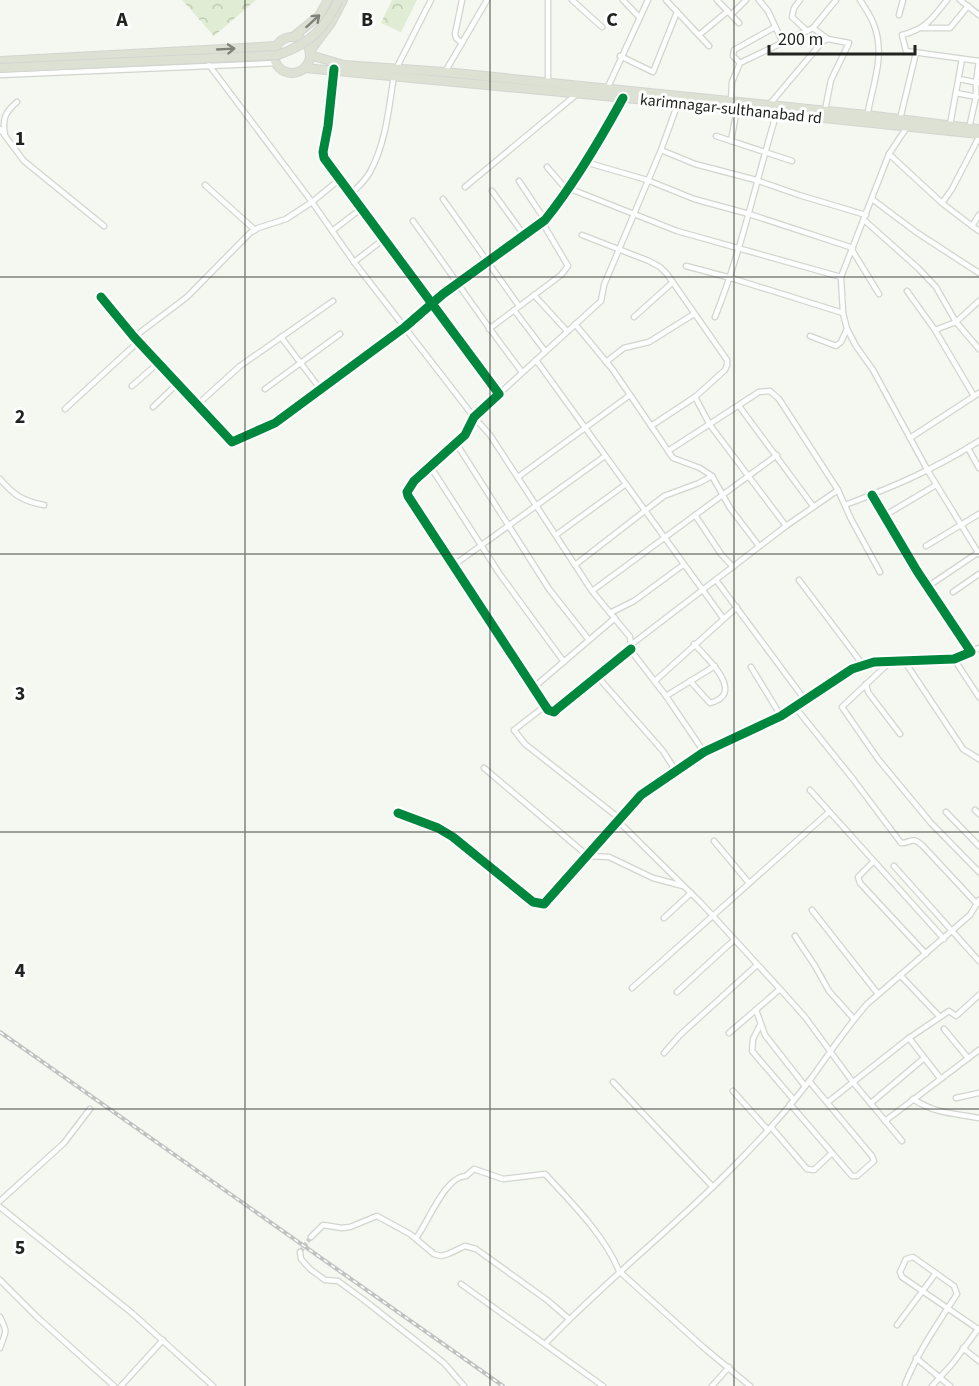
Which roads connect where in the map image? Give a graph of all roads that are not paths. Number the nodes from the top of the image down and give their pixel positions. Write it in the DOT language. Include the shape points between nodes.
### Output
graph roads {
  1 [pos="328,0"];
  2 [pos="341,0"];
  3 [pos="431,0"];
  4 [pos="462,0"];
  5 [pos="487,0"];
  6 [pos="548,0"];
  7 [pos="572,0"];
  8 [pos="623,0"];
  9 [pos="648,0"];
  10 [pos="666,0"];
  11 [pos="717,0"];
  12 [pos="746,0"];
  13 [pos="759,0"];
  14 [pos="800,0"];
  15 [pos="836,0"];
  16 [pos="860,0"];
  17 [pos="903,0"];
  18 [pos="947,0"];
  19 [pos="960,0"];
  20 [pos="968,6"];
  21 [pos="677,12"];
  22 [pos="730,13"];
  23 [pos="899,15"];
  24 [pos="979,15"];
  25 [pos="639,17"];
  26 [pos="739,23"];
  27 [pos="602,27"];
  28 [pos="775,27"];
  29 [pos="813,28"];
  30 [pos="921,28"];
  31 [pos="807,31"];
  32 [pos="699,35"];
  33 [pos="293,37"];
  34 [pos="828,39"];
  35 [pos="462,43"];
  36 [pos="783,43"];
  37 [pos="277,46"];
  38 [pos="709,46"];
  39 [pos="310,53"];
  40 [pos="916,53"];
  41 [pos="620,56"];
  42 [pos="962,59"];
  43 [pos="0,61"];
  44 [pos="979,61"];
  45 [pos="277,63"];
  46 [pos="740,63"];
  47 [pos="209,65"];
  48 [pos="0,68"];
  49 [pos="304,68"];
  50 [pos="334,69"];
  51 [pos="395,72"];
  52 [pos="445,72"];
  53 [pos="0,75"];
  54 [pos="959,79"];
  55 [pos="548,83"];
  56 [pos="977,83"];
  57 [pos="607,89"];
  58 [pos="956,93"];
  59 [pos="577,94"];
  60 [pos="978,97"];
  61 [pos="623,98"];
  62 [pos="731,101"];
  63 [pos="17,102"];
  64 [pos="678,103"];
  65 [pos="769,105"];
  66 [pos="737,109"];
  67 [pos="778,110"];
  68 [pos="825,111"];
  69 [pos="866,119"];
  70 [pos="900,119"];
  71 [pos="951,125"];
  72 [pos="907,127"];
  73 [pos="969,128"];
  74 [pos="0,129"];
  75 [pos="979,129"];
  76 [pos="716,136"];
  77 [pos="979,136"];
  78 [pos="6,137"];
  79 [pos="731,141"];
  80 [pos="661,150"];
  81 [pos="765,151"];
  82 [pos="889,154"];
  83 [pos="792,161"];
  84 [pos="585,162"];
  85 [pos="547,167"];
  86 [pos="340,179"];
  87 [pos="647,180"];
  88 [pos="756,180"];
  89 [pos="519,181"];
  90 [pos="205,185"];
  91 [pos="465,188"];
  92 [pos="567,189"];
  93 [pos="492,191"];
  94 [pos="351,194"];
  95 [pos="443,199"];
  96 [pos="872,199"];
  97 [pos="312,201"];
  98 [pos="942,203"];
  99 [pos="362,208"];
  100 [pos="749,214"];
  101 [pos="633,215"];
  102 [pos="979,215"];
  103 [pos="865,217"];
  104 [pos="413,221"];
  105 [pos="544,221"];
  106 [pos="104,226"];
  107 [pos="972,226"];
  108 [pos="255,230"];
  109 [pos="332,231"];
  110 [pos="979,231"];
  111 [pos="524,235"];
  112 [pos="582,235"];
  113 [pos="384,239"];
  114 [pos="740,247"];
  115 [pos="853,249"];
  116 [pos="619,250"];
  117 [pos="354,262"];
  118 [pos="488,262"];
  119 [pos="686,266"];
  120 [pos="979,273"];
  121 [pos="842,277"];
  122 [pos="731,278"];
  123 [pos="673,282"];
  124 [pos="459,283"];
  125 [pos="907,291"];
  126 [pos="879,294"];
  127 [pos="534,295"];
  128 [pos="101,297"];
  129 [pos="333,301"];
  130 [pos="979,301"];
  131 [pos="432,304"];
  132 [pos="519,306"];
  133 [pos="514,310"];
  134 [pos="843,313"];
  135 [pos="694,314"];
  136 [pos="634,317"];
  137 [pos="715,317"];
  138 [pos="956,322"];
  139 [pos="576,324"];
  140 [pos="405,327"];
  141 [pos="489,329"];
  142 [pos="847,329"];
  143 [pos="935,330"];
  144 [pos="567,332"];
  145 [pos="340,334"];
  146 [pos="810,336"];
  147 [pos="281,337"];
  148 [pos="136,339"];
  149 [pos="979,348"];
  150 [pos="545,351"];
  151 [pos="536,360"];
  152 [pos="301,362"];
  153 [pos="606,362"];
  154 [pos="158,363"];
  155 [pos="522,372"];
  156 [pos="177,384"];
  157 [pos="132,387"];
  158 [pos="265,389"];
  159 [pos="321,390"];
  160 [pos="499,394"];
  161 [pos="977,394"];
  162 [pos="630,395"];
  163 [pos="695,397"];
  164 [pos="197,405"];
  165 [pos="739,406"];
  166 [pos="153,407"];
  167 [pos="65,409"];
  168 [pos="474,417"];
  169 [pos="710,425"];
  170 [pos="651,426"];
  171 [pos="585,428"];
  172 [pos="910,438"];
  173 [pos="979,441"];
  174 [pos="456,442"];
  175 [pos="968,448"];
  176 [pos="668,451"];
  177 [pos="777,455"];
  178 [pos="605,456"];
  179 [pos="430,466"];
  180 [pos="979,468"];
  181 [pos="928,471"];
  182 [pos="712,476"];
  183 [pos="749,476"];
  184 [pos="518,477"];
  185 [pos="0,479"];
  186 [pos="626,484"];
  187 [pos="936,485"];
  188 [pos="838,490"];
  189 [pos="872,495"];
  190 [pos="723,496"];
  191 [pos="44,504"];
  192 [pos="844,505"];
  193 [pos="537,506"];
  194 [pos="813,506"];
  195 [pos="645,510"];
  196 [pos="979,514"];
  197 [pos="695,515"];
  198 [pos="884,516"];
  199 [pos="960,524"];
  200 [pos="786,526"];
  201 [pos="508,527"];
  202 [pos="556,535"];
  203 [pos="663,537"];
  204 [pos="759,546"];
  205 [pos="926,546"];
  206 [pos="482,547"];
  207 [pos="979,553"];
  208 [pos="454,565"];
  209 [pos="575,565"];
  210 [pos="683,565"];
  211 [pos="733,567"];
  212 [pos="880,572"];
  213 [pos="979,574"];
  214 [pos="716,580"];
  215 [pos="800,580"];
  216 [pos="927,587"];
  217 [pos="592,591"];
  218 [pos="703,591"];
  219 [pos="953,592"];
  220 [pos="737,607"];
  221 [pos="610,612"];
  222 [pos="615,618"];
  223 [pos="723,618"];
  224 [pos="589,640"];
  225 [pos="694,644"];
  226 [pos="632,647"];
  227 [pos="979,648"];
  228 [pos="971,652"];
  229 [pos="954,659"];
  230 [pos="892,660"];
  231 [pos="564,662"];
  232 [pos="905,662"];
  233 [pos="863,665"];
  234 [pos="715,666"];
  235 [pos="751,667"];
  236 [pos="597,676"];
  237 [pos="656,681"];
  238 [pos="690,681"];
  239 [pos="866,684"];
  240 [pos="534,688"];
  241 [pos="666,696"];
  242 [pos="979,697"];
  243 [pos="805,700"];
  244 [pos="545,706"];
  245 [pos="795,707"];
  246 [pos="781,716"];
  247 [pos="900,734"];
  248 [pos="704,752"];
  249 [pos="979,759"];
  250 [pos="484,768"];
  251 [pos="672,773"];
  252 [pos="810,790"];
  253 [pos="829,812"];
  254 [pos="946,812"];
  255 [pos="398,813"];
  256 [pos="619,820"];
  257 [pos="714,841"];
  258 [pos="979,846"];
  259 [pos="588,856"];
  260 [pos="873,862"];
  261 [pos="894,866"];
  262 [pos="979,872"];
  263 [pos="749,883"];
  264 [pos="685,886"];
  265 [pos="691,893"];
  266 [pos="978,903"];
  267 [pos="812,910"];
  268 [pos="713,915"];
  269 [pos="664,918"];
  270 [pos="953,930"];
  271 [pos="795,936"];
  272 [pos="734,939"];
  273 [pos="944,939"];
  274 [pos="926,954"];
  275 [pos="979,961"];
  276 [pos="757,965"];
  277 [pos="900,975"];
  278 [pos="632,988"];
  279 [pos="780,989"];
  280 [pos="677,992"];
  281 [pos="878,994"];
  282 [pos="979,995"];
  283 [pos="756,1010"];
  284 [pos="940,1017"];
  285 [pos="854,1019"];
  286 [pos="760,1024"];
  287 [pos="944,1029"];
  288 [pos="729,1033"];
  289 [pos="909,1038"];
  290 [pos="979,1050"];
  291 [pos="830,1051"];
  292 [pos="664,1053"];
  293 [pos="968,1058"];
  294 [pos="923,1059"];
  295 [pos="940,1078"];
  296 [pos="809,1081"];
  297 [pos="852,1081"];
  298 [pos="613,1082"];
  299 [pos="805,1086"];
  300 [pos="733,1091"];
  301 [pos="979,1093"];
  302 [pos="956,1098"];
  303 [pos="913,1099"];
  304 [pos="792,1102"];
  305 [pos="828,1102"];
  306 [pos="871,1103"];
  307 [pos="90,1109"];
  308 [pos="979,1118"];
  309 [pos="885,1121"];
  310 [pos="769,1129"];
  311 [pos="902,1141"];
  312 [pos="832,1153"];
  313 [pos="713,1187"];
  314 [pos="0,1201"];
  315 [pos="0,1207"];
  316 [pos="311,1236"];
  317 [pos="416,1238"];
  318 [pos="300,1252"];
  319 [pos="620,1271"];
  320 [pos="936,1273"];
  321 [pos="0,1280"];
  322 [pos="461,1284"];
  323 [pos="922,1291"];
  324 [pos="947,1309"];
  325 [pos="0,1317"];
  326 [pos="569,1319"];
  327 [pos="897,1325"];
  328 [pos="978,1329"];
  329 [pos="163,1340"];
  330 [pos="545,1344"];
  331 [pos="0,1348"];
  332 [pos="963,1348"];
  333 [pos="916,1358"];
  334 [pos="979,1361"];
  335 [pos="729,1367"];
  336 [pos="940,1377"];
  337 [pos="905,1384"];
  338 [pos="114,1386"];
  339 [pos="121,1386"];
  340 [pos="213,1386"];
  341 [pos="464,1386"];
  342 [pos="603,1386"];
  343 [pos="712,1386"];
  344 [pos="750,1386"];
  345 [pos="932,1386"];
  346 [pos="950,1386"];
  33 -- 1 [label="highway, one-way" via="320,16"];
  2 -- 39 [label="highway" via="331,24"];
  2 -- 48 [label="highway, bridge" via="315,36 278,55"];
  3 -- 51 [label="street"];
  4 -- 35 [label="street" via="455,34"];
  5 -- 35 [label="street"];
  6 -- 55 [label="street"];
  7 -- 27 [label="street"];
  8 -- 25 [label="street"];
  9 -- 25 [label="street"];
  10 -- 21 [label="street"];
  11 -- 22 [label="street"];
  12 -- 22 [label="street"];
  13 -- 28 [label="street"];
  14 -- 31 [label="street" via="792,17"];
  15 -- 29 [label="street"];
  16 -- 69 [label="street" via="874,25 880,50"];
  17 -- 23 [label="street"];
  18 -- 30 [label="street"];
  19 -- 20 [label="street"];
  20 -- 24 [label="street"];
  20 -- 30 [label="street" via="950,28"];
  21 -- 32 [label="street"];
  21 -- 41 [label="street" via="653,72"];
  22 -- 26 [label="street"];
  22 -- 32 [label="street"];
  25 -- 41 [label="street"];
  28 -- 36 [label="street"];
  28 -- 46 [label="street" via="734,50 732,54"];
  29 -- 31 [label="street"];
  29 -- 34 [label="street"];
  30 -- 40 [label="street" via="902,35 906,51"];
  31 -- 36 [label="street"];
  32 -- 38 [label="street"];
  33 -- 37 [label="highway"];
  33 -- 39 [label="highway" via="303,41"];
  34 -- 65 [label="street"];
  34 -- 68 [label="street" via="849,43 831,80"];
  35 -- 52 [label="street"];
  36 -- 46 [label="street"];
  43 -- 37 [label="highway, one-way"];
  37 -- 45 [label="highway"];
  39 -- 49 [label="highway"];
  39 -- 51 [label="highway" via="344,65"];
  40 -- 42 [label="street"];
  40 -- 70 [label="street"];
  41 -- 57 [label="street"];
  42 -- 44 [label="street"];
  42 -- 54 [label="street"];
  44 -- 56 [label="street"];
  45 -- 47 [label="street"];
  45 -- 49 [label="highway" via="288,72"];
  46 -- 62 [label="street" via="732,82"];
  47 -- 53 [label="street"];
  47 -- 97 [label="street"];
  49 -- 50 [label="highway, karimnagar-sulthanabad rd"];
  50 -- 51 [label="highway, karimnagar-sulthanabad rd"];
  50 -- 86 [label="street" via="323,155"];
  51 -- 52 [label="highway"];
  51 -- 59 [label="highway, karimnagar-sulthanabad rd"];
  51 -- 94 [label="street" via="378,154 370,172"];
  52 -- 55 [label="highway"];
  54 -- 56 [label="street"];
  54 -- 58 [label="street"];
  55 -- 57 [label="highway"];
  56 -- 60 [label="street"];
  57 -- 62 [label="highway"];
  58 -- 60 [label="street"];
  58 -- 71 [label="street"];
  59 -- 61 [label="highway, karimnagar-sulthanabad rd"];
  59 -- 91 [label="street"];
  60 -- 73 [label="street"];
  61 -- 64 [label="highway, karimnagar-sulthanabad rd"];
  61 -- 84 [label="street"];
  62 -- 65 [label="highway"];
  63 -- 78 [label="street" via="6,111"];
  64 -- 66 [label="highway, karimnagar-sulthanabad rd"];
  64 -- 80 [label="street"];
  65 -- 67 [label="highway"];
  66 -- 67 [label="highway, karimnagar-sulthanabad rd"];
  66 -- 79 [label="street"];
  67 -- 68 [label="highway"];
  67 -- 69 [label="highway, karimnagar-sulthanabad rd"];
  67 -- 81 [label="street"];
  68 -- 69 [label="highway"];
  69 -- 70 [label="highway"];
  69 -- 72 [label="highway, karimnagar-sulthanabad rd"];
  70 -- 71 [label="highway"];
  71 -- 73 [label="highway"];
  72 -- 77 [label="highway, karimnagar-sulthanabad rd"];
  72 -- 82 [label="street"];
  73 -- 75 [label="highway"];
  74 -- 78 [label="street"];
  76 -- 79 [label="street"];
  77 -- 98 [label="street"];
  78 -- 106 [label="street" via="24,161"];
  79 -- 81 [label="street"];
  80 -- 87 [label="street"];
  80 -- 88 [label="street" via="695,164"];
  81 -- 83 [label="street"];
  81 -- 88 [label="street"];
  82 -- 96 [label="street"];
  82 -- 98 [label="street"];
  84 -- 87 [label="street"];
  84 -- 92 [label="street"];
  85 -- 92 [label="street"];
  86 -- 94 [label="street"];
  86 -- 97 [label="street"];
  87 -- 100 [label="street" via="694,199"];
  87 -- 101 [label="street"];
  88 -- 100 [label="street"];
  88 -- 103 [label="street"];
  89 -- 105 [label="street"];
  90 -- 108 [label="street"];
  92 -- 101 [label="street"];
  92 -- 105 [label="street"];
  93 -- 111 [label="street"];
  94 -- 99 [label="street"];
  95 -- 118 [label="street"];
  96 -- 103 [label="street"];
  96 -- 120 [label="street"];
  97 -- 108 [label="street" via="286,219"];
  97 -- 109 [label="street"];
  98 -- 107 [label="street"];
  99 -- 109 [label="street"];
  99 -- 113 [label="street"];
  100 -- 114 [label="street"];
  100 -- 115 [label="street"];
  101 -- 114 [label="street"];
  101 -- 116 [label="street"];
  102 -- 107 [label="street"];
  103 -- 115 [label="street"];
  103 -- 138 [label="street" via="936,288"];
  104 -- 124 [label="street"];
  105 -- 111 [label="street"];
  105 -- 127 [label="street" via="568,266"];
  107 -- 110 [label="street"];
  108 -- 148 [label="street" via="187,297"];
  109 -- 117 [label="street"];
  111 -- 118 [label="street"];
  112 -- 116 [label="street"];
  113 -- 117 [label="street"];
  113 -- 131 [label="street"];
  114 -- 121 [label="street"];
  114 -- 122 [label="street"];
  115 -- 121 [label="street"];
  115 -- 126 [label="street"];
  116 -- 123 [label="street" via="660,267"];
  116 -- 139 [label="street" via="604,285 602,302"];
  117 -- 140 [label="street"];
  118 -- 124 [label="street"];
  118 -- 132 [label="street"];
  119 -- 122 [label="street"];
  121 -- 134 [label="street"];
  122 -- 134 [label="street"];
  122 -- 137 [label="street"];
  123 -- 135 [label="street"];
  123 -- 136 [label="street"];
  124 -- 131 [label="street"];
  124 -- 141 [label="street"];
  125 -- 143 [label="street"];
  127 -- 132 [label="street"];
  127 -- 144 [label="street"];
  128 -- 148 [label="street"];
  129 -- 147 [label="street"];
  130 -- 138 [label="street"];
  131 -- 140 [label="street"];
  131 -- 160 [label="street"];
  132 -- 133 [label="street"];
  133 -- 141 [label="street"];
  133 -- 150 [label="street"];
  134 -- 142 [label="street"];
  135 -- 153 [label="street" via="649,342 624,348"];
  135 -- 163 [label="street" via="727,365"];
  138 -- 143 [label="street"];
  138 -- 149 [label="street"];
  139 -- 144 [label="street"];
  139 -- 153 [label="street"];
  140 -- 159 [label="street"];
  140 -- 168 [label="street"];
  141 -- 155 [label="street"];
  142 -- 146 [label="street" via="836,346"];
  142 -- 172 [label="street"];
  143 -- 161 [label="street"];
  144 -- 150 [label="street"];
  145 -- 152 [label="street"];
  147 -- 152 [label="street"];
  147 -- 164 [label="street" via="240,366"];
  148 -- 154 [label="street"];
  148 -- 167 [label="street"];
  150 -- 151 [label="street"];
  151 -- 155 [label="street"];
  151 -- 171 [label="street"];
  152 -- 158 [label="street"];
  152 -- 159 [label="street"];
  153 -- 162 [label="street"];
  154 -- 156 [label="street"];
  154 -- 157 [label="street"];
  155 -- 160 [label="street"];
  156 -- 164 [label="street"];
  156 -- 166 [label="street"];
  159 -- 164 [label="street" via="274,423 232,442"];
  160 -- 168 [label="street"];
  161 -- 172 [label="street"];
  162 -- 170 [label="street"];
  162 -- 171 [label="street"];
  163 -- 169 [label="street"];
  163 -- 170 [label="street"];
  165 -- 169 [label="street"];
  165 -- 177 [label="street"];
  165 -- 188 [label="street" via="763,390 775,394"];
  168 -- 174 [label="street" via="465,435"];
  168 -- 184 [label="street"];
  169 -- 176 [label="street"];
  169 -- 183 [label="street"];
  170 -- 176 [label="street"];
  171 -- 178 [label="street"];
  171 -- 184 [label="street"];
  172 -- 181 [label="street"];
  173 -- 175 [label="street"];
  174 -- 179 [label="street"];
  174 -- 201 [label="street"];
  175 -- 180 [label="street"];
  175 -- 181 [label="street"];
  176 -- 182 [label="street" via="678,461"];
  177 -- 183 [label="street"];
  177 -- 194 [label="street"];
  178 -- 186 [label="street"];
  178 -- 193 [label="street"];
  179 -- 206 [label="street"];
  179 -- 208 [label="street" via="410,487 408,496"];
  181 -- 187 [label="street"];
  181 -- 189 [label="street"];
  182 -- 190 [label="street"];
  182 -- 195 [label="street" via="664,496"];
  183 -- 190 [label="street"];
  183 -- 200 [label="street"];
  184 -- 193 [label="street"];
  185 -- 191 [label="street" via="14,494"];
  186 -- 195 [label="street"];
  186 -- 202 [label="street"];
  187 -- 198 [label="street"];
  187 -- 199 [label="street"];
  188 -- 192 [label="street"];
  188 -- 194 [label="street"];
  189 -- 192 [label="street"];
  189 -- 198 [label="street"];
  190 -- 197 [label="street"];
  190 -- 204 [label="street"];
  192 -- 212 [label="street"];
  193 -- 201 [label="street"];
  193 -- 202 [label="street"];
  194 -- 200 [label="street"];
  195 -- 203 [label="street"];
  195 -- 209 [label="street"];
  196 -- 199 [label="street"];
  197 -- 203 [label="street"];
  197 -- 211 [label="street"];
  198 -- 216 [label="street"];
  199 -- 205 [label="street"];
  199 -- 207 [label="street"];
  200 -- 204 [label="street"];
  201 -- 206 [label="street"];
  201 -- 224 [label="street"];
  202 -- 209 [label="street"];
  203 -- 210 [label="street"];
  203 -- 217 [label="street"];
  204 -- 211 [label="street"];
  206 -- 208 [label="street"];
  206 -- 231 [label="street"];
  207 -- 216 [label="street"];
  208 -- 240 [label="street"];
  209 -- 217 [label="street"];
  210 -- 218 [label="street"];
  210 -- 221 [label="street" via="634,601"];
  211 -- 214 [label="street"];
  213 -- 219 [label="street"];
  214 -- 218 [label="street"];
  214 -- 220 [label="street"];
  215 -- 233 [label="street"];
  216 -- 228 [label="street"];
  217 -- 221 [label="street"];
  218 -- 223 [label="street"];
  218 -- 226 [label="street"];
  220 -- 223 [label="street"];
  220 -- 243 [label="street"];
  221 -- 222 [label="street"];
  222 -- 224 [label="street"];
  222 -- 226 [label="street" via="630,637"];
  223 -- 225 [label="street"];
  224 -- 231 [label="street"];
  225 -- 234 [label="street"];
  225 -- 237 [label="street"];
  226 -- 236 [label="street"];
  226 -- 237 [label="street"];
  227 -- 228 [label="street"];
  228 -- 229 [label="street"];
  229 -- 232 [label="street"];
  229 -- 242 [label="street"];
  230 -- 232 [label="street"];
  230 -- 233 [label="street"];
  230 -- 239 [label="street"];
  231 -- 240 [label="street"];
  232 -- 249 [label="street" via="963,749"];
  233 -- 243 [label="street"];
  234 -- 238 [label="street"];
  234 -- 238 [label="street" via="725,683 724,692 712,704"];
  235 -- 246 [label="street"];
  236 -- 244 [label="street" via="554,712"];
  236 -- 251 [label="street" via="663,751 672,765"];
  237 -- 241 [label="street"];
  238 -- 241 [label="street"];
  239 -- 247 [label="street"];
  239 -- 262 [label="street" via="842,707 878,759"];
  240 -- 244 [label="street"];
  241 -- 248 [label="street"];
  243 -- 245 [label="street"];
  244 -- 256 [label="street" via="514,730 525,744"];
  245 -- 246 [label="street"];
  245 -- 266 [label="street" via="901,843 916,840"];
  246 -- 248 [label="street"];
  248 -- 251 [label="street"];
  250 -- 259 [label="street"];
  251 -- 256 [label="street" via="641,795"];
  252 -- 253 [label="street"];
  253 -- 260 [label="street"];
  253 -- 263 [label="street"];
  254 -- 258 [label="street"];
  255 -- 259 [label="street" via="453,837 533,902 544,904 550,900"];
  256 -- 259 [label="street"];
  256 -- 264 [label="street"];
  257 -- 263 [label="street"];
  259 -- 264 [label="street" via="609,857 653,878"];
  260 -- 273 [label="street"];
  260 -- 274 [label="street" via="858,877 860,883"];
  261 -- 270 [label="street"];
  263 -- 268 [label="street"];
  264 -- 265 [label="street"];
  265 -- 268 [label="street"];
  265 -- 269 [label="street"];
  266 -- 270 [label="street"];
  267 -- 281 [label="street"];
  268 -- 272 [label="street"];
  268 -- 278 [label="street"];
  270 -- 273 [label="street"];
  270 -- 275 [label="street"];
  271 -- 285 [label="street" via="829,991"];
  272 -- 276 [label="street"];
  272 -- 280 [label="street"];
  273 -- 274 [label="street"];
  274 -- 277 [label="street"];
  276 -- 279 [label="street"];
  276 -- 292 [label="street"];
  277 -- 281 [label="street"];
  277 -- 284 [label="street"];
  279 -- 283 [label="street"];
  279 -- 291 [label="street"];
  281 -- 285 [label="street"];
  282 -- 284 [label="street" via="956,1016 949,1011"];
  283 -- 286 [label="street"];
  283 -- 288 [label="street"];
  284 -- 289 [label="street"];
  285 -- 291 [label="street"];
  286 -- 299 [label="street"];
  286 -- 304 [label="street" via="752,1051"];
  287 -- 293 [label="street"];
  289 -- 294 [label="street"];
  289 -- 297 [label="street"];
  290 -- 293 [label="street"];
  291 -- 296 [label="street"];
  291 -- 297 [label="street"];
  293 -- 295 [label="street"];
  294 -- 295 [label="street"];
  294 -- 306 [label="street"];
  295 -- 303 [label="street"];
  296 -- 299 [label="street"];
  296 -- 305 [label="street"];
  297 -- 305 [label="street"];
  297 -- 306 [label="street"];
  298 -- 313 [label="street"];
  299 -- 304 [label="street"];
  300 -- 310 [label="street"];
  301 -- 302 [label="street"];
  303 -- 308 [label="street" via="935,1111"];
  303 -- 309 [label="street"];
  304 -- 310 [label="street"];
  304 -- 312 [label="street"];
  305 -- 312 [label="street" via="874,1161 854,1177"];
  306 -- 309 [label="street"];
  307 -- 314 [label="street" via="64,1143"];
  309 -- 311 [label="street"];
  310 -- 312 [label="street" via="807,1169 814,1170"];
  310 -- 313 [label="street"];
  313 -- 319 [label="street"];
  315 -- 329 [label="street"];
  316 -- 317 [label="street" via="323,1225 350,1227 377,1216"];
  317 -- 319 [label="street" via="447,1188 474,1169 504,1179 545,1174 572,1203"];
  317 -- 326 [label="street" via="441,1256 465,1246 476,1249"];
  318 -- 341 [label="street" via="310,1269 325,1280 338,1281 364,1300 444,1363"];
  319 -- 326 [label="street"];
  319 -- 335 [label="street"];
  320 -- 323 [label="street"];
  320 -- 323 [label="street" via="913,1257 906,1259 900,1274"];
  320 -- 324 [label="street" via="956,1289"];
  321 -- 338 [label="street"];
  322 -- 330 [label="street"];
  323 -- 324 [label="street"];
  323 -- 327 [label="street"];
  324 -- 328 [label="street"];
  324 -- 333 [label="street"];
  325 -- 331 [label="street" via="6,1326"];
  326 -- 330 [label="street"];
  328 -- 332 [label="street"];
  329 -- 339 [label="street"];
  329 -- 340 [label="street"];
  330 -- 342 [label="street"];
  332 -- 334 [label="street"];
  332 -- 336 [label="street"];
  333 -- 336 [label="street"];
  333 -- 337 [label="street"];
  335 -- 343 [label="street"];
  335 -- 344 [label="street"];
  336 -- 345 [label="street"];
  336 -- 346 [label="street"];
}
